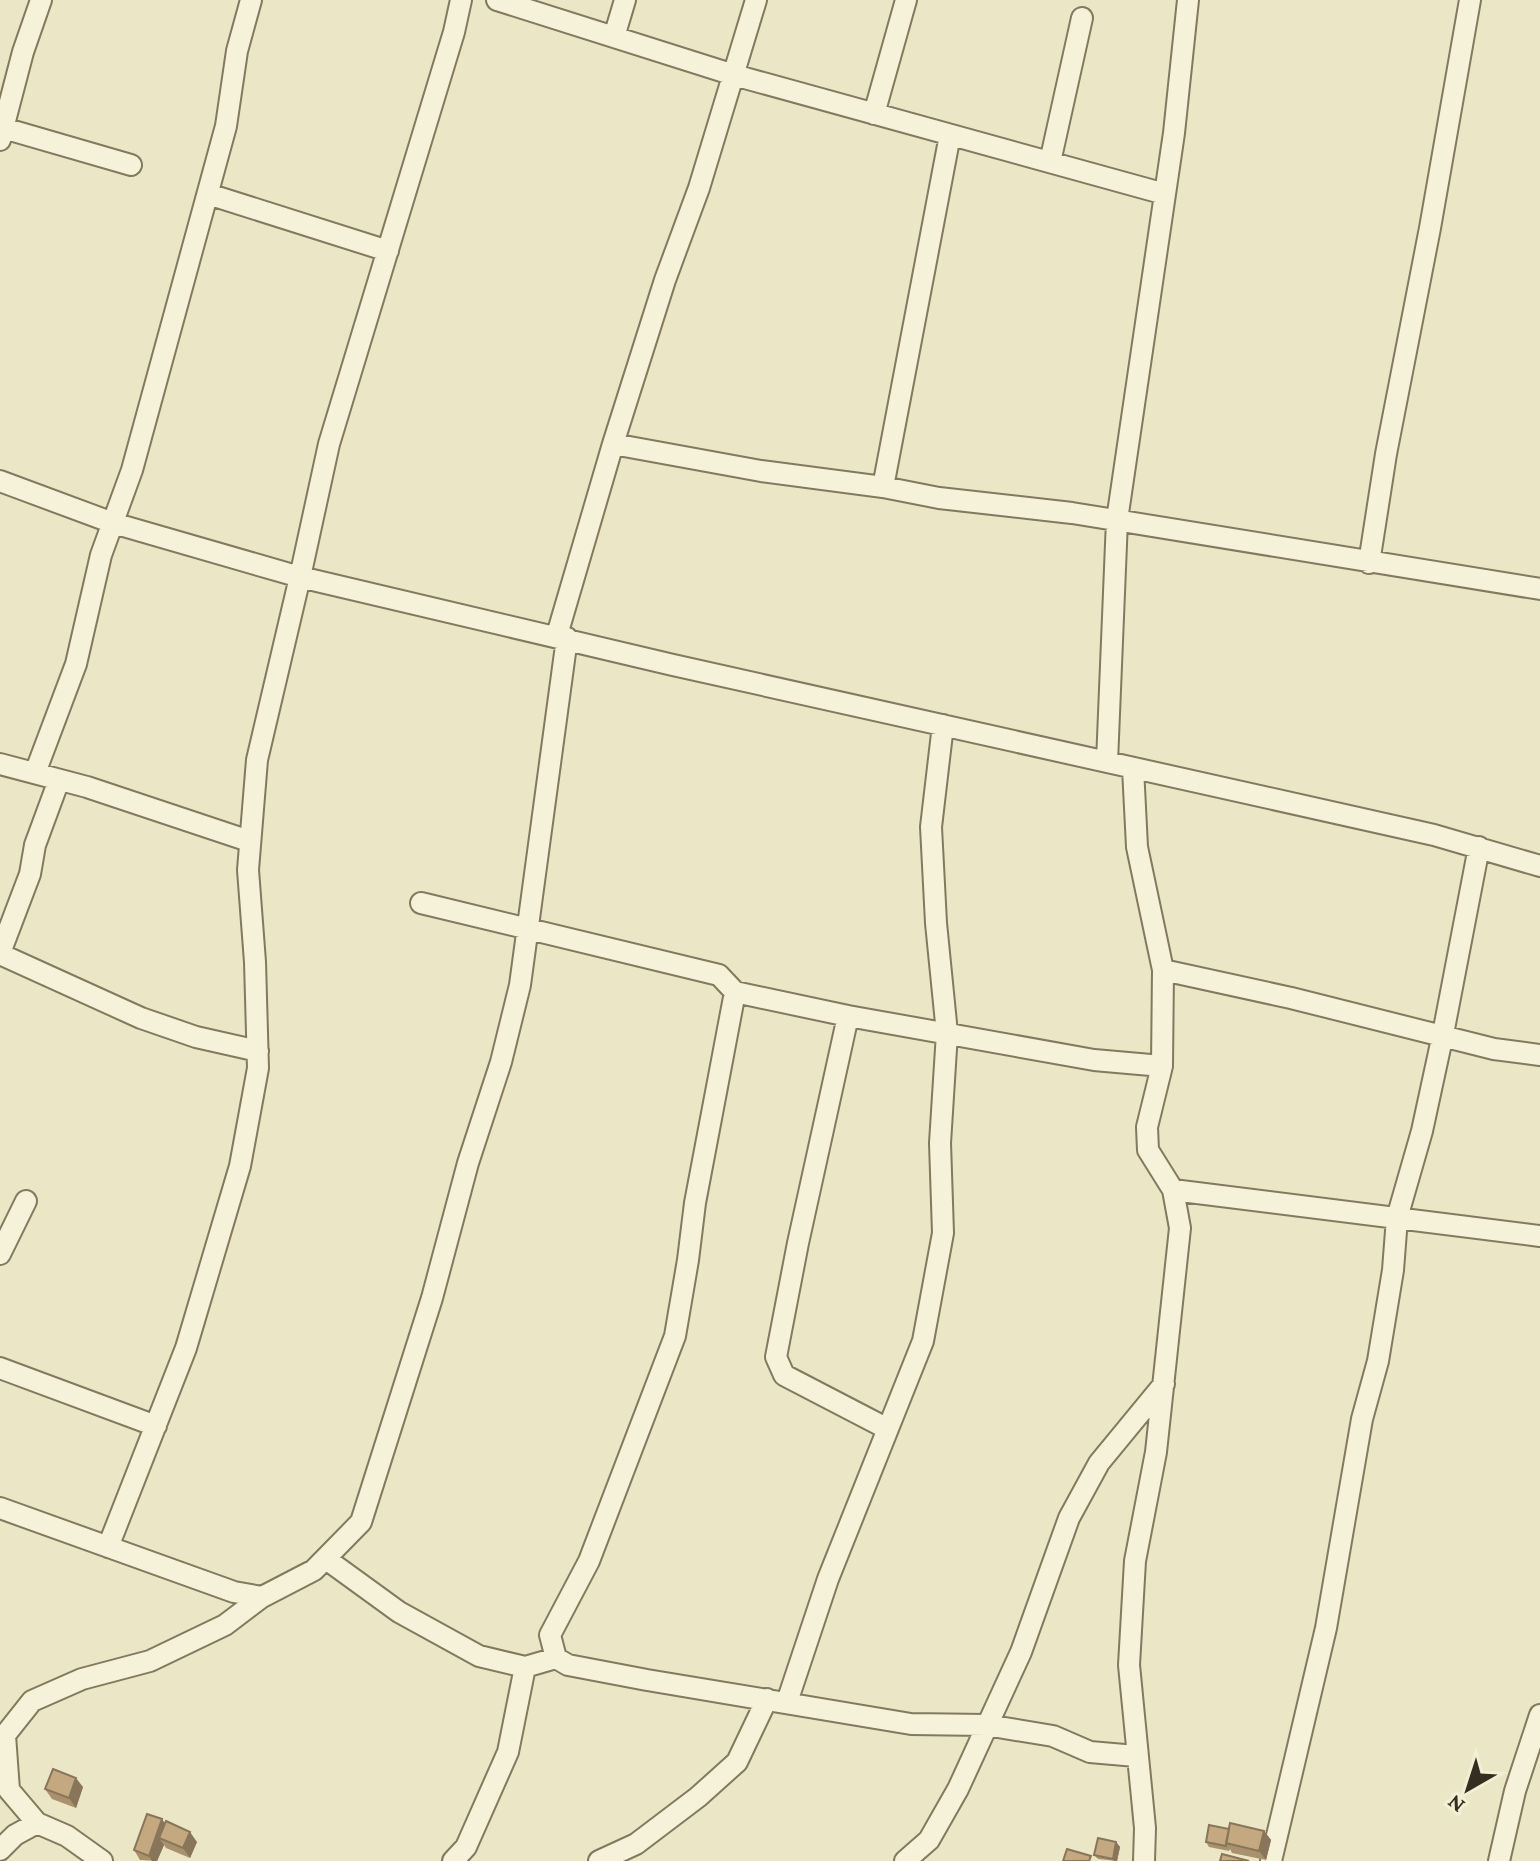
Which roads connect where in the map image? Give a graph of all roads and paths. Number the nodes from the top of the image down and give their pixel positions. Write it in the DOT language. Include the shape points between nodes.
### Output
graph roads {
  1 [pos="41,0"];
  2 [pos="251,0"];
  3 [pos="461,0"];
  4 [pos="497,0"];
  5 [pos="625,0"];
  6 [pos="756,0"];
  7 [pos="906,0"];
  8 [pos="1188,0"];
  9 [pos="1470,0"];
  10 [pos="1082,18"];
  11 [pos="614,37"];
  12 [pos="734,75"];
  13 [pos="874,114"];
  14 [pos="2,131"];
  15 [pos="950,135"];
  16 [pos="1050,162"];
  17 [pos="131,165"];
  18 [pos="208,194"];
  19 [pos="1165,194"];
  20 [pos="388,251"];
  21 [pos="613,444"];
  22 [pos="0,481"];
  23 [pos="883,487"];
  24 [pos="1117,520"];
  25 [pos="113,523"];
  26 [pos="1369,563"];
  27 [pos="300,577"];
  28 [pos="1540,589"];
  29 [pos="562,637"];
  30 [pos="943,725"];
  31 [pos="1107,762"];
  32 [pos="0,764"];
  33 [pos="1133,768"];
  34 [pos="35,773"];
  35 [pos="59,780"];
  36 [pos="249,841"];
  37 [pos="1479,847"];
  38 [pos="1540,866"];
  39 [pos="421,903"];
  40 [pos="528,930"];
  41 [pos="0,954"];
  42 [pos="1163,970"];
  43 [pos="735,992"];
  44 [pos="848,1016"];
  45 [pos="947,1033"];
  46 [pos="1443,1034"];
  47 [pos="258,1051"];
  48 [pos="1540,1055"];
  49 [pos="1162,1066"];
  50 [pos="1173,1190"];
  51 [pos="26,1201"];
  52 [pos="1397,1218"];
  53 [pos="1540,1236"];
  54 [pos="0,1254"];
  55 [pos="0,1368"];
  56 [pos="1164,1383"];
  57 [pos="156,1426"];
  58 [pos="888,1429"];
  59 [pos="0,1508"];
  60 [pos="108,1547"];
  61 [pos="326,1559"];
  62 [pos="262,1597"];
  63 [pos="556,1658"];
  64 [pos="525,1667"];
  65 [pos="777,1701"];
  66 [pos="1540,1715"];
  67 [pos="986,1725"];
  68 [pos="1136,1756"];
  69 [pos="37,1823"];
  70 [pos="0,1850"];
  71 [pos="465,1856"];
  72 [pos="102,1861"];
  73 [pos="599,1861"];
  74 [pos="905,1861"];
  75 [pos="1144,1861"];
  76 [pos="1271,1861"];
  77 [pos="1499,1861"];
  1 -- 14 [label="street"];
  2 -- 18 [label="street"];
  3 -- 20 [label="street"];
  4 -- 11 [label="street"];
  5 -- 11 [label="street"];
  6 -- 12 [label="street"];
  7 -- 13 [label="street"];
  8 -- 19 [label="street"];
  9 -- 26 [label="street"];
  10 -- 16 [label="street"];
  11 -- 12 [label="street"];
  12 -- 13 [label="street"];
  12 -- 21 [label="street"];
  13 -- 15 [label="street"];
  14 -- 17 [label="street"];
  15 -- 16 [label="street"];
  15 -- 23 [label="street"];
  16 -- 19 [label="street"];
  18 -- 20 [label="street"];
  18 -- 25 [label="street"];
  19 -- 24 [label="street"];
  20 -- 27 [label="street" via="329,444"];
  21 -- 23 [label="street"];
  21 -- 29 [label="street"];
  22 -- 25 [label="street"];
  23 -- 24 [label="street"];
  24 -- 26 [label="street"];
  24 -- 31 [label="street"];
  25 -- 27 [label="street"];
  25 -- 34 [label="street" via="76,664"];
  26 -- 28 [label="street"];
  27 -- 29 [label="street"];
  27 -- 36 [label="street" via="257,760"];
  29 -- 30 [label="street"];
  29 -- 40 [label="street"];
  30 -- 31 [label="street"];
  30 -- 45 [label="street" via="931,827"];
  31 -- 33 [label="street"];
  32 -- 34 [label="street"];
  33 -- 37 [label="street"];
  33 -- 42 [label="street" via="1137,847"];
  34 -- 35 [label="street"];
  35 -- 36 [label="street"];
  35 -- 41 [label="street"];
  36 -- 47 [label="street"];
  37 -- 38 [label="street"];
  37 -- 46 [label="street"];
  39 -- 40 [label="street"];
  40 -- 43 [label="street" via="719,975"];
  40 -- 61 [label="street" via="501,1062 400,1404 361,1522"];
  41 -- 47 [label="street" via="141,1018"];
  42 -- 46 [label="street"];
  42 -- 49 [label="street"];
  43 -- 44 [label="street"];
  43 -- 63 [label="street" via="675,1336 589,1561 550,1635"];
  44 -- 45 [label="street"];
  44 -- 58 [label="street" via="776,1357 784,1375"];
  45 -- 49 [label="street" via="1094,1060"];
  45 -- 58 [label="street" via="940,1143 943,1233 923,1341"];
  46 -- 48 [label="street"];
  46 -- 52 [label="street"];
  47 -- 57 [label="street" via="240,1166 186,1348"];
  49 -- 50 [label="street" via="1147,1127 1148,1150"];
  50 -- 52 [label="street"];
  50 -- 56 [label="street" via="1180,1228"];
  51 -- 54 [label="street"];
  52 -- 53 [label="street"];
  52 -- 76 [label="street" via="1378,1361 1362,1419 1326,1628"];
  55 -- 57 [label="street"];
  56 -- 67 [label="street" via="1099,1463 1069,1518 1021,1652"];
  56 -- 68 [label="street" via="1135,1561 1129,1665"];
  57 -- 60 [label="street"];
  58 -- 65 [label="street"];
  59 -- 60 [label="street"];
  60 -- 62 [label="street"];
  61 -- 62 [label="street"];
  61 -- 64 [label="street" via="399,1612 479,1656"];
  62 -- 69 [label="street" via="225,1625 150,1661 82,1679 32,1701 5,1735 9,1790"];
  63 -- 64 [label="street"];
  63 -- 65 [label="street" via="568,1665"];
  64 -- 71 [label="street" via="508,1752"];
  65 -- 67 [label="street" via="911,1724"];
  65 -- 73 [label="street" via="737,1762 636,1844"];
  66 -- 77 [label="street"];
  67 -- 68 [label="street" via="1053,1736 1090,1752"];
  67 -- 74 [label="street" via="929,1840"];
  68 -- 75 [label="street"];
  69 -- 70 [label="street"];
  69 -- 72 [label="street"];
}
